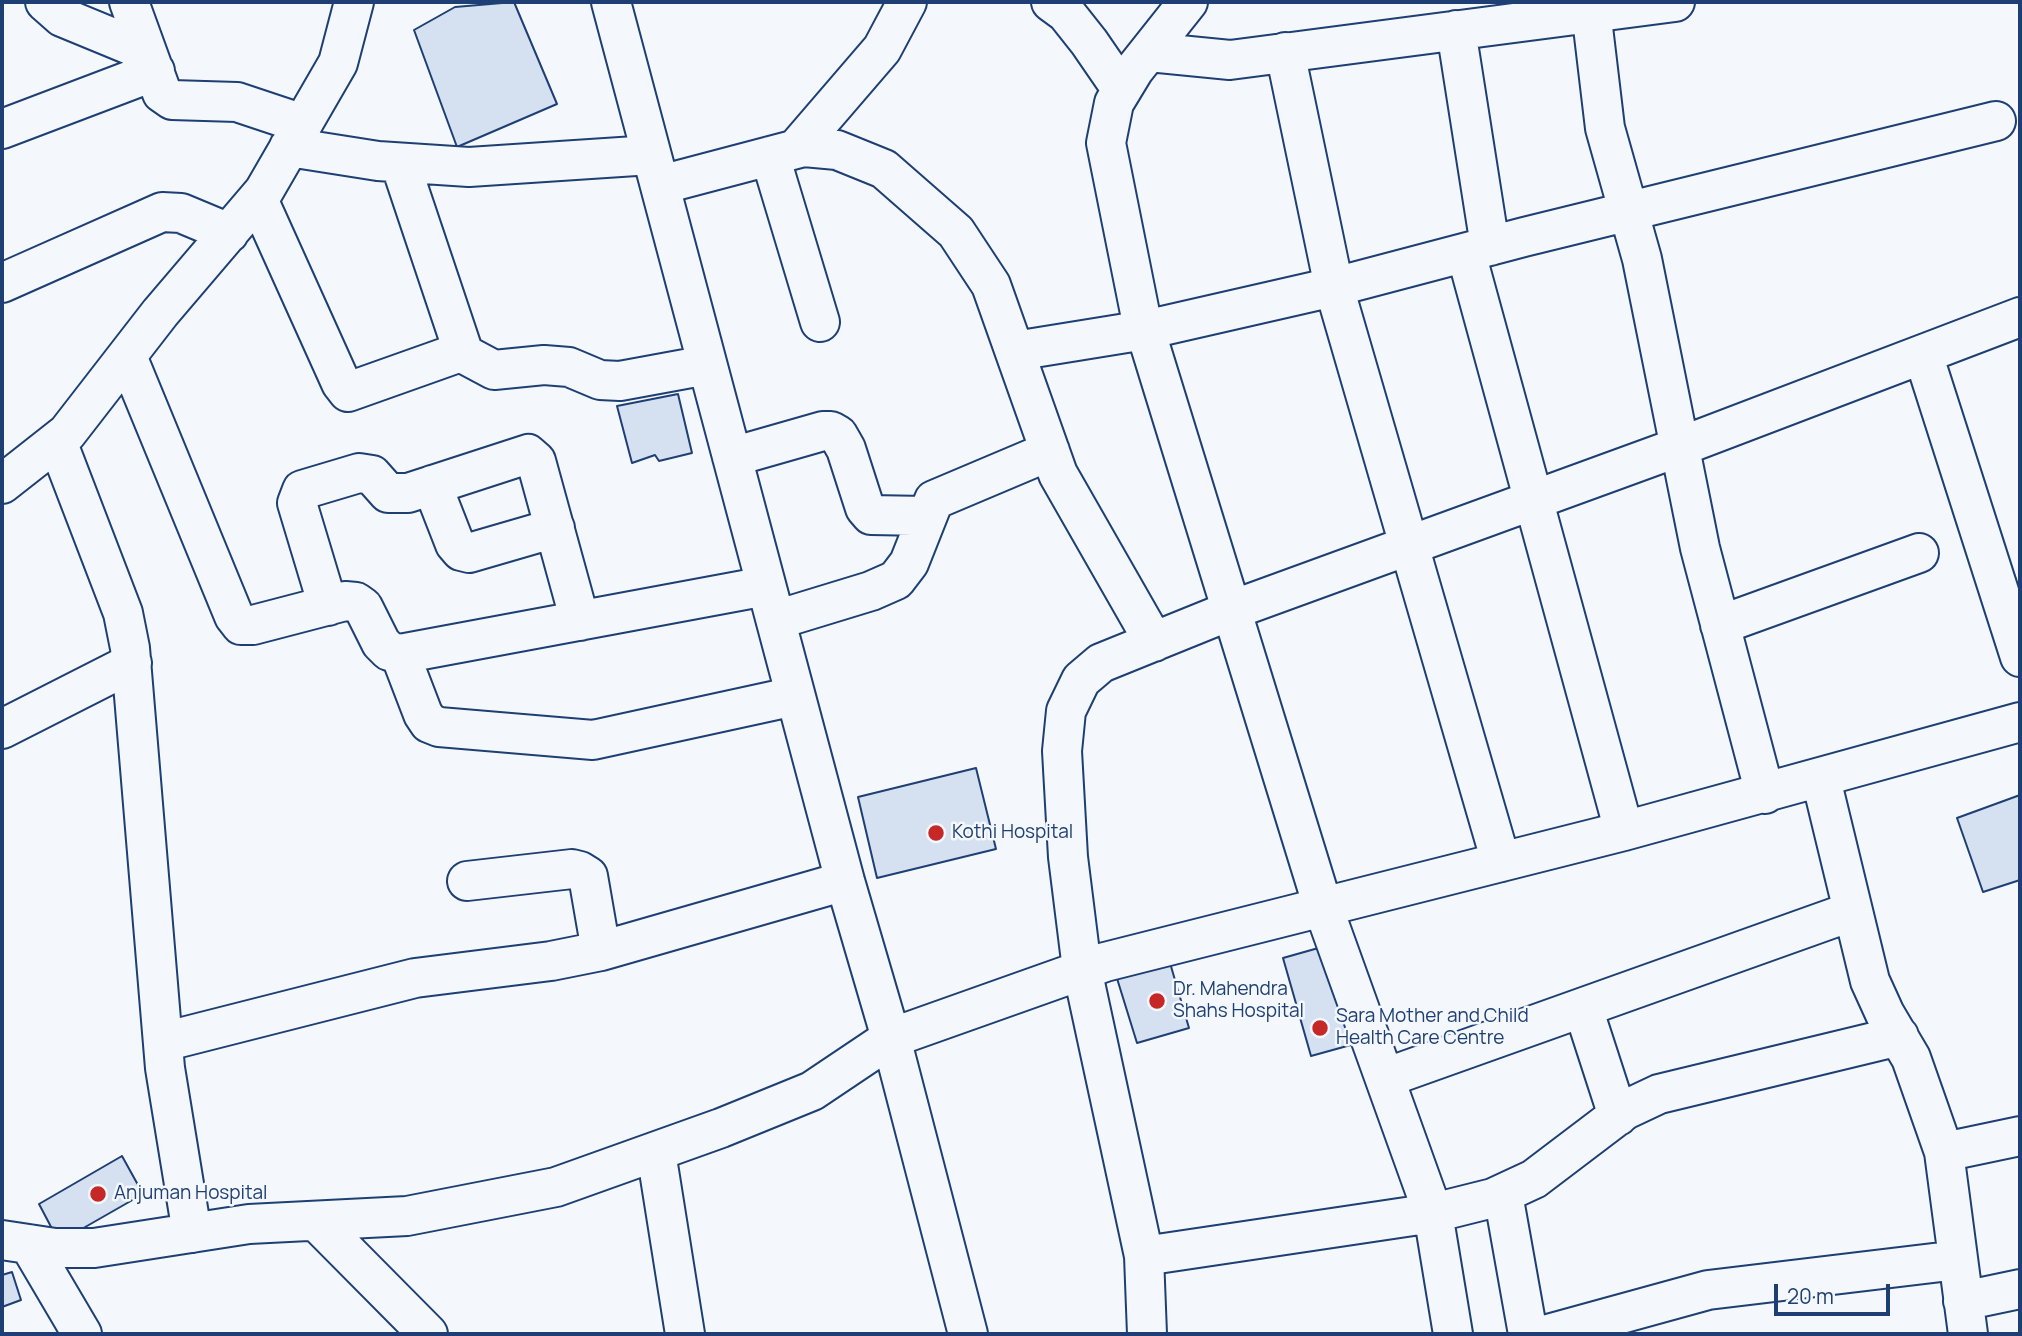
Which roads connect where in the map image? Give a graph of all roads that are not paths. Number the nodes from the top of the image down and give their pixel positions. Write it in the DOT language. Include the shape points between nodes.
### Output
graph roads {
  1 [pos="45,2"];
  2 [pos="129,2"];
  3 [pos="354,2"];
  4 [pos="611,2"];
  5 [pos="907,2"];
  6 [pos="1051,2"];
  7 [pos="1188,2"];
  8 [pos="1675,2"];
  9 [pos="1591,7"];
  10 [pos="1456,30"];
  11 [pos="1149,51"];
  12 [pos="1285,52"];
  13 [pos="151,62"];
  14 [pos="1122,90"];
  15 [pos="1996,121"];
  16 [pos="2,129"];
  17 [pos="296,135"];
  18 [pos="783,153"];
  19 [pos="400,163"];
  20 [pos="655,170"];
  21 [pos="258,199"];
  22 [pos="1630,212"];
  23 [pos="229,233"];
  24 [pos="1478,249"];
  25 [pos="2,283"];
  26 [pos="1334,287"];
  27 [pos="2020,317"];
  28 [pos="820,322"];
  29 [pos="1145,330"];
  30 [pos="1015,351"];
  31 [pos="464,354"];
  32 [pos="1923,354"];
  33 [pos="127,356"];
  34 [pos="707,365"];
  35 [pos="57,441"];
  36 [pos="1679,447"];
  37 [pos="1050,451"];
  38 [pos="732,457"];
  39 [pos="2,484"];
  40 [pos="432,485"];
  41 [pos="1531,501"];
  42 [pos="926,516"];
  43 [pos="555,528"];
  44 [pos="1407,546"];
  45 [pos="1919,553"];
  46 [pos="771,603"];
  47 [pos="328,606"];
  48 [pos="1232,610"];
  49 [pos="580,621"];
  50 [pos="1720,625"];
  51 [pos="1154,642"];
  52 [pos="400,654"];
  53 [pos="2020,657"];
  54 [pos="132,663"];
  55 [pos="796,696"];
  56 [pos="2020,722"];
  57 [pos="2,729"];
  58 [pos="1821,779"];
  59 [pos="1765,794"];
  60 [pos="1625,831"];
  61 [pos="1501,862"];
  62 [pos="467,881"];
  63 [pos="845,881"];
  64 [pos="1324,907"];
  65 [pos="1853,911"];
  66 [pos="601,951"];
  67 [pos="1082,969"];
  68 [pos="1583,1008"];
  69 [pos="1899,1036"];
  70 [pos="891,1038"];
  71 [pos="163,1042"];
  72 [pos="1385,1078"];
  73 [pos="1618,1116"];
  74 [pos="2020,1136"];
  75 [pos="656,1152"];
  76 [pos="1944,1152"];
  77 [pos="1503,1195"];
  78 [pos="1433,1213"];
  79 [pos="316,1221"];
  80 [pos="192,1233"];
  81 [pos="15,1242"];
  82 [pos="1144,1256"];
  83 [pos="1958,1260"];
  84 [pos="2020,1289"];
  85 [pos="1965,1318"];
  86 [pos="82,1334"];
  87 [pos="428,1334"];
  88 [pos="685,1334"];
  89 [pos="968,1334"];
  90 [pos="1147,1334"];
  91 [pos="1453,1334"];
  92 [pos="1528,1334"];
  93 [pos="1548,1334"];
  1 -- 13 [label="street" via="62,17"];
  2 -- 13 [label="street"];
  3 -- 17 [label="street" via="338,63"];
  4 -- 20 [label="street"];
  5 -- 18 [label="street" via="882,49"];
  6 -- 14 [label="street" via="1090,42"];
  7 -- 11 [label="street"];
  8 -- 9 [label="street"];
  9 -- 10 [label="street"];
  9 -- 22 [label="street" via="1605,128"];
  10 -- 12 [label="street"];
  10 -- 24 [label="street"];
  11 -- 12 [label="street" via="1230,60"];
  11 -- 14 [label="street"];
  12 -- 26 [label="street"];
  13 -- 16 [label="street"];
  13 -- 17 [label="street" via="162,93 172,100 237,102"];
  14 -- 29 [label="street" via="1114,103 1106,143"];
  15 -- 22 [label="street"];
  17 -- 19 [label="street"];
  17 -- 21 [label="street"];
  18 -- 20 [label="street"];
  18 -- 28 [label="street"];
  18 -- 30 [label="street" via="837,150 884,169 956,232 991,285"];
  19 -- 20 [label="street"];
  19 -- 31 [label="street"];
  20 -- 34 [label="street"];
  21 -- 23 [label="street"];
  21 -- 31 [label="street" via="348,392"];
  22 -- 24 [label="street"];
  22 -- 36 [label="street"];
  23 -- 25 [label="street" via="181,213 162,212"];
  23 -- 33 [label="street"];
  24 -- 26 [label="street"];
  24 -- 41 [label="street"];
  26 -- 29 [label="street"];
  26 -- 44 [label="street"];
  27 -- 32 [label="street"];
  29 -- 30 [label="street"];
  29 -- 48 [label="street"];
  30 -- 37 [label="street"];
  31 -- 34 [label="street" via="494,370 569,367 600,380 621,381"];
  32 -- 36 [label="street"];
  32 -- 53 [label="street"];
  33 -- 35 [label="street"];
  33 -- 47 [label="street" via="233,616 241,625 253,625"];
  34 -- 38 [label="street"];
  35 -- 39 [label="street"];
  35 -- 54 [label="street" via="122,613"];
  36 -- 41 [label="street"];
  36 -- 50 [label="street"];
  37 -- 42 [label="street" via="944,494 934,500"];
  37 -- 51 [label="street" via="1073,502"];
  38 -- 42 [label="street" via="831,431 846,449 871,515"];
  38 -- 46 [label="street"];
  40 -- 43 [label="street" via="461,551 470,553"];
  40 -- 43 [label="street" via="534,455"];
  40 -- 47 [label="street" via="408,493 388,493 372,475 359,472 302,490 297,503"];
  41 -- 44 [label="street"];
  41 -- 60 [label="street"];
  42 -- 46 [label="street" via="909,562 895,580 871,591"];
  43 -- 49 [label="street"];
  44 -- 48 [label="street"];
  44 -- 61 [label="street"];
  45 -- 50 [label="street"];
  46 -- 49 [label="street"];
  46 -- 55 [label="street"];
  47 -- 52 [label="street" via="356,602 382,643"];
  48 -- 51 [label="street"];
  48 -- 64 [label="street"];
  49 -- 52 [label="street"];
  50 -- 59 [label="street"];
  51 -- 67 [label="street" via="1101,663 1080,680 1066,711 1062,751 1068,857"];
  52 -- 55 [label="street" via="423,714 439,727 593,740"];
  54 -- 57 [label="street"];
  54 -- 71 [label="street"];
  55 -- 63 [label="street"];
  56 -- 58 [label="street"];
  58 -- 59 [label="street"];
  58 -- 65 [label="street"];
  59 -- 60 [label="street"];
  60 -- 61 [label="street"];
  61 -- 64 [label="street"];
  62 -- 66 [label="street" via="580,871 588,876"];
  63 -- 66 [label="street"];
  63 -- 70 [label="street"];
  64 -- 67 [label="street"];
  64 -- 72 [label="street"];
  65 -- 68 [label="street"];
  65 -- 69 [label="street" via="1870,981"];
  66 -- 71 [label="street" via="415,978"];
  67 -- 70 [label="street"];
  67 -- 82 [label="street"];
  68 -- 72 [label="street"];
  68 -- 73 [label="street"];
  69 -- 73 [label="street" via="1700,1082 1659,1094"];
  69 -- 76 [label="street"];
  70 -- 75 [label="street" via="812,1091"];
  70 -- 89 [label="street"];
  71 -- 80 [label="street"];
  72 -- 78 [label="street"];
  73 -- 77 [label="street" via="1534,1179"];
  74 -- 76 [label="street"];
  75 -- 79 [label="street" via="556,1187 407,1216"];
  75 -- 88 [label="street"];
  76 -- 83 [label="street"];
  77 -- 78 [label="street"];
  77 -- 92 [label="street"];
  78 -- 82 [label="street"];
  78 -- 91 [label="street"];
  79 -- 80 [label="street"];
  79 -- 87 [label="street"];
  80 -- 81 [label="street" via="94,1248"];
  81 -- 86 [label="street"];
  82 -- 90 [label="street"];
  83 -- 85 [label="street"];
  83 -- 93 [label="street" via="1708,1290"];
  84 -- 85 [label="street"];
}
